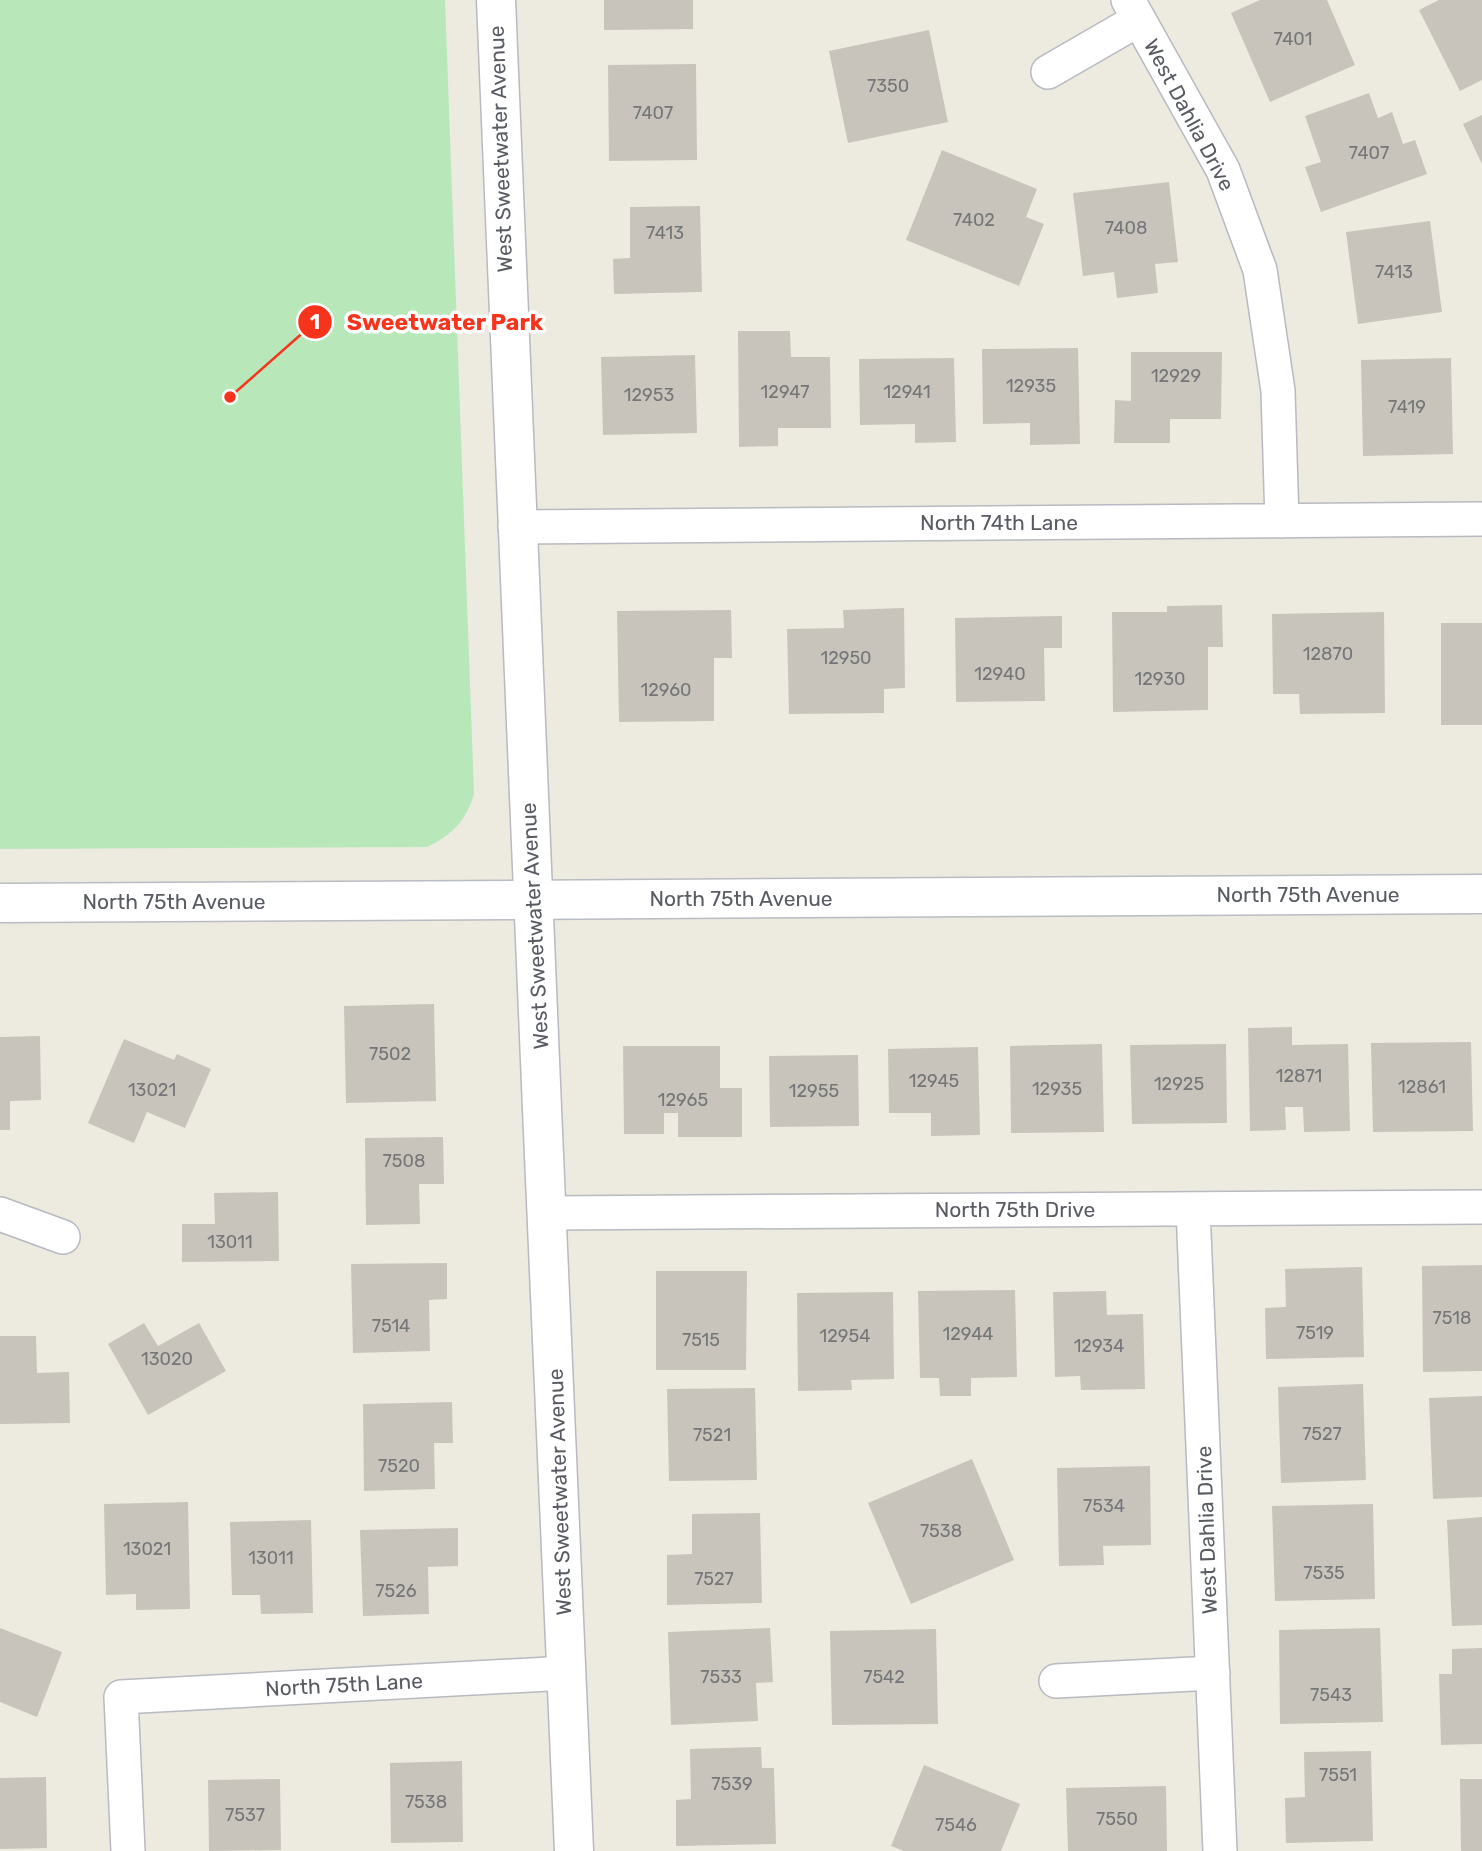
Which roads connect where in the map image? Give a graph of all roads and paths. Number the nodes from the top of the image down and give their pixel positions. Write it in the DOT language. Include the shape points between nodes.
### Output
graph roads {
  1 [pos="496,0"];
  2 [pos="1133,10"];
  3 [pos="1048,72"];
  4 [pos="1482,519"];
  5 [pos="1282,521"];
  6 [pos="515,527"];
  7 [pos="1482,894"];
  8 [pos="533,900"];
  9 [pos="0,903"];
  10 [pos="1482,1207"];
  11 [pos="1193,1209"];
  12 [pos="548,1213"];
  13 [pos="0,1214"];
  14 [pos="63,1237"];
  15 [pos="567,1673"];
  16 [pos="1213,1673"];
  17 [pos="1056,1681"];
  18 [pos="128,1851"];
  19 [pos="575,1851"];
  20 [pos="1220,1851"];
  1 -- 6 [label="street, West Sweetwater Avenue"];
  2 -- 3 [label="street"];
  2 -- 5 [label="street, West Dahlia Drive" via="1223,170 1260,270 1278,391"];
  4 -- 5 [label="street, North 74th Lane"];
  5 -- 6 [label="street, North 74th Lane"];
  6 -- 8 [label="street, West Sweetwater Avenue"];
  7 -- 8 [label="street, North 75th Avenue"];
  8 -- 9 [label="street, North 75th Avenue"];
  8 -- 12 [label="street, West Sweetwater Avenue"];
  10 -- 11 [label="street, North 75th Drive"];
  11 -- 12 [label="street, North 75th Drive"];
  11 -- 16 [label="street, West Dahlia Drive"];
  12 -- 15 [label="street, West Sweetwater Avenue"];
  13 -- 14 [label="street"];
  15 -- 18 [label="street, North 75th Lane" via="121,1697"];
  15 -- 19 [label="street, West Sweetwater Avenue"];
  16 -- 17 [label="street"];
  16 -- 20 [label="street, West Dahlia Drive"];
}
